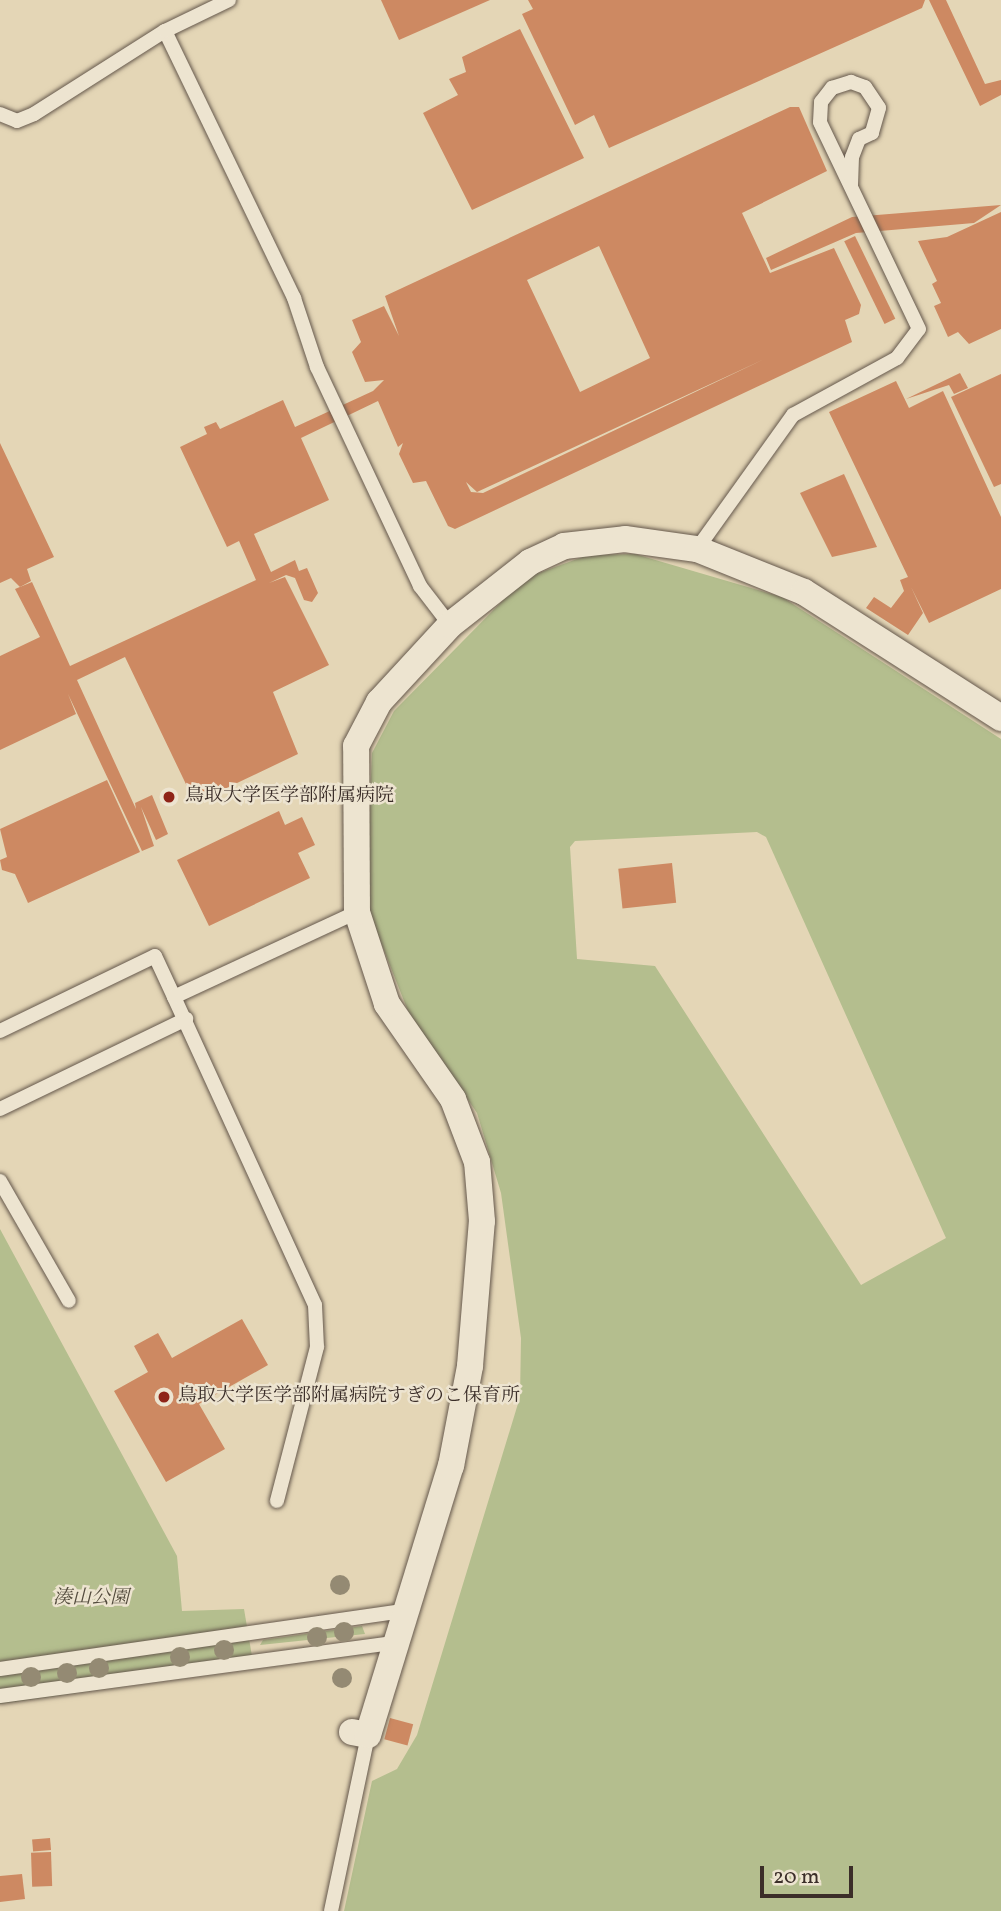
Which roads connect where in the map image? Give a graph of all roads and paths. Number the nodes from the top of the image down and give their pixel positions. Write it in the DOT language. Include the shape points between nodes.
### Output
graph roads {
  1 [pos="229,0"];
  2 [pos="165,32"];
  3 [pos="0,114"];
  4 [pos="851,186"];
  5 [pos="696,550"];
  6 [pos="450,625"];
  7 [pos="1001,718"];
  8 [pos="357,912"];
  9 [pos="174,997"];
  10 [pos="186,1019"];
  11 [pos="0,1031"];
  12 [pos="0,1109"];
  13 [pos="0,1181"];
  14 [pos="69,1301"];
  15 [pos="277,1502"];
  16 [pos="401,1611"];
  17 [pos="391,1643"];
  18 [pos="0,1669"];
  19 [pos="0,1696"];
  20 [pos="360,1734"];
  21 [pos="331,1911"];
  1 -- 2 [label="lane"];
  2 -- 3 [label="lane" via="34,114 17,121"];
  2 -- 6 [label="lane" via="294,298 317,367 420,586"];
  4 -- 4 [label="lane" via="820,122 821,102 832,88 851,82 865,88 879,108 872,133 859,139 852,158"];
  4 -- 5 [label="lane" via="919,329 898,358 793,415"];
  5 -- 6 [label="street" via="625,539 564,546 530,562"];
  5 -- 7 [label="street" via="804,592"];
  6 -- 8 [label="street" via="379,702 356,746"];
  8 -- 9 [label="lane"];
  8 -- 16 [label="street" via="387,1004 453,1099 477,1162 482,1221 470,1366 451,1466"];
  9 -- 10 [label="lane"];
  9 -- 11 [label="lane" via="155,956"];
  10 -- 12 [label="lane"];
  10 -- 15 [label="lane" via="315,1305 317,1347"];
  13 -- 14 [label="lane"];
  16 -- 17 [label="street"];
  16 -- 18 [label="lane"];
  17 -- 19 [label="lane"];
  17 -- 20 [label="street"];
  20 -- 21 [label="lane"];
}
